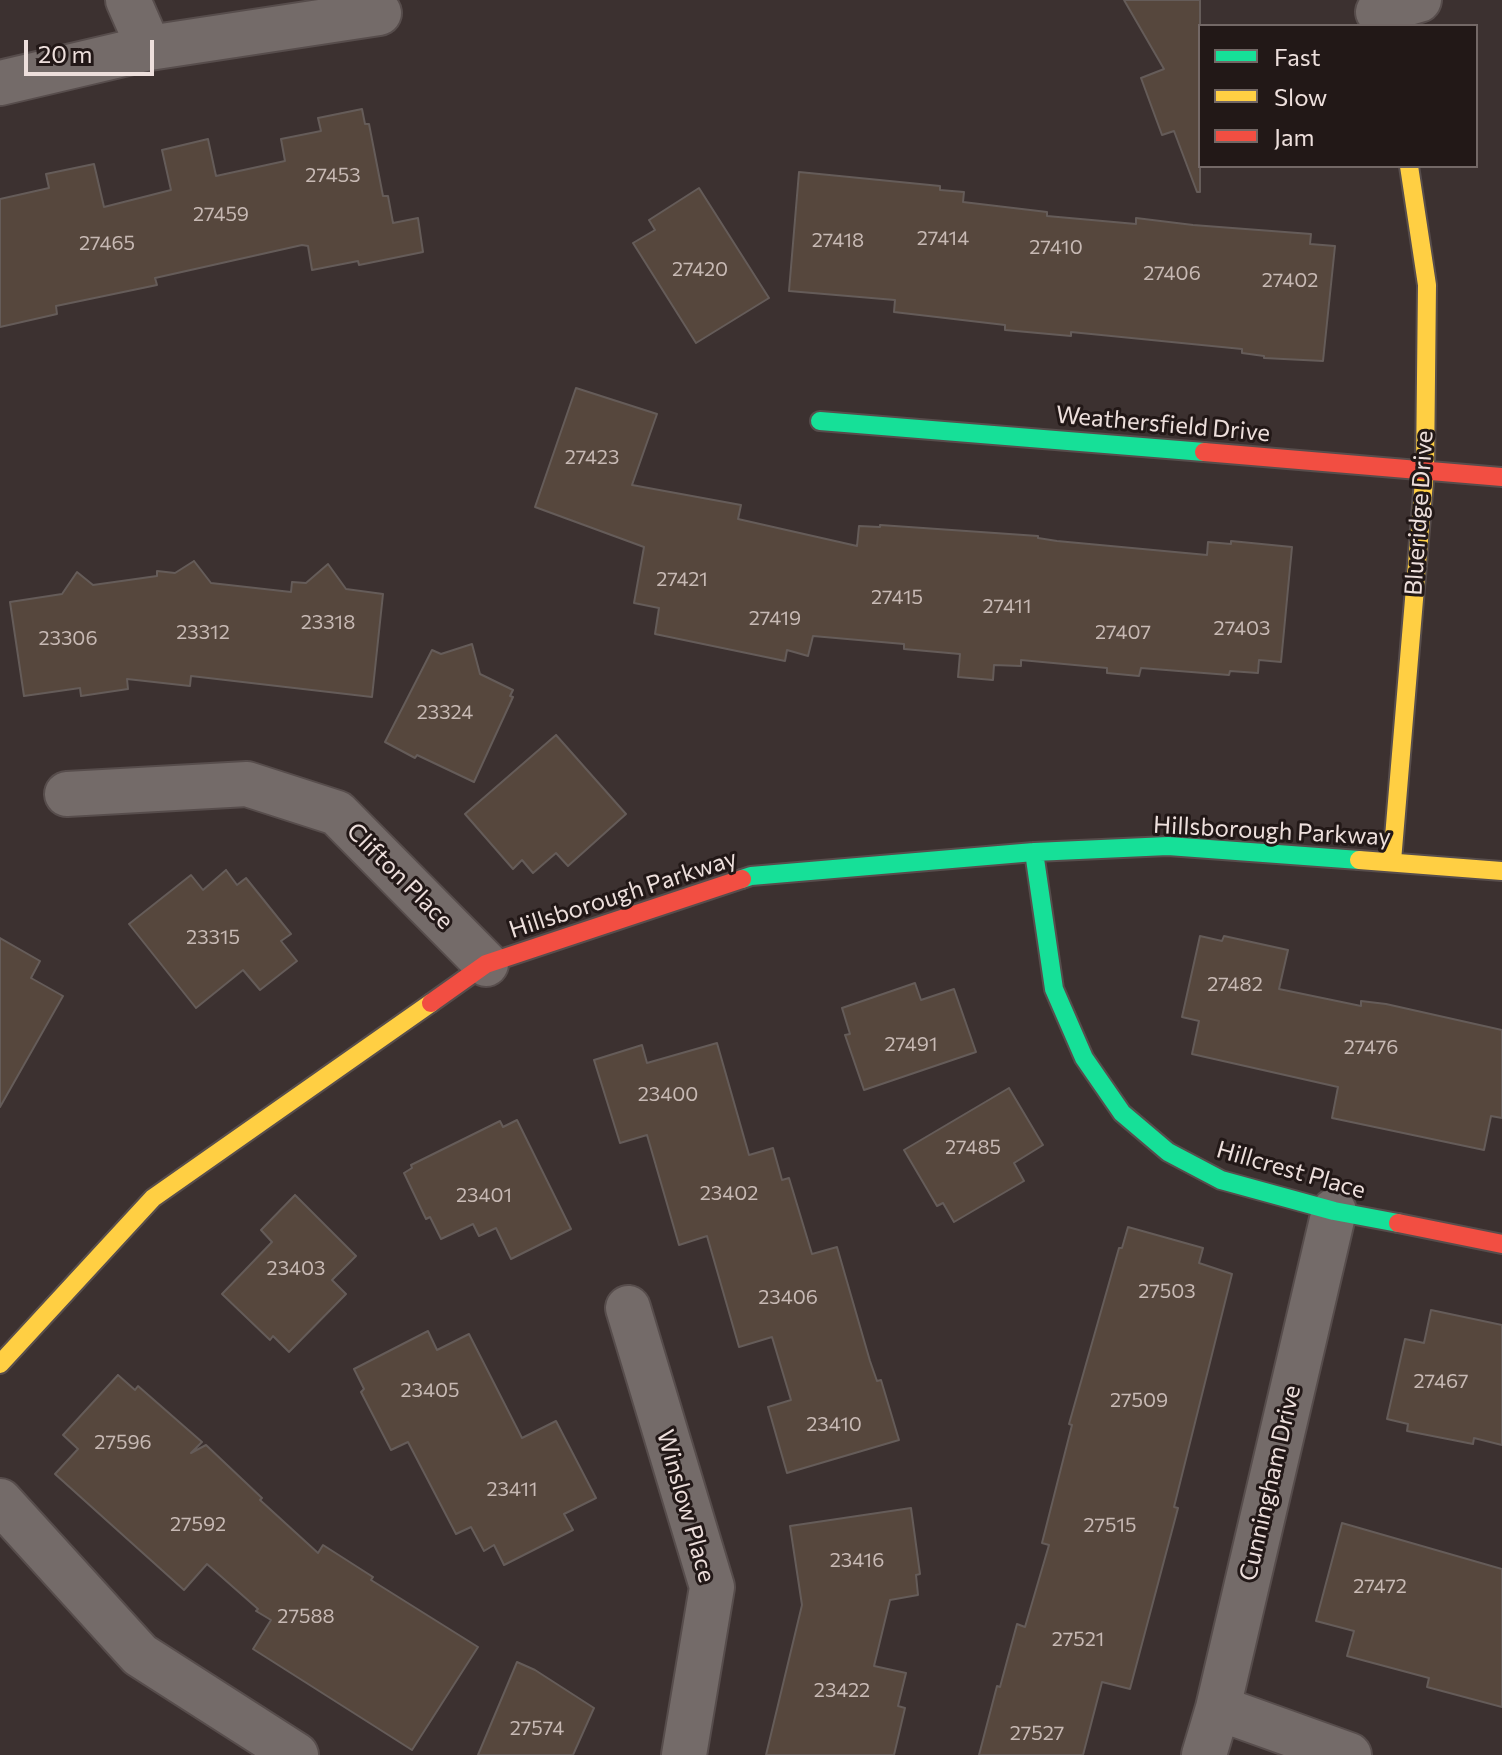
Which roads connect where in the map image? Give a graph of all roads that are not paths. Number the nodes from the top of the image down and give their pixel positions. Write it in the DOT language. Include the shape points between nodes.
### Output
graph roads {
  1 [pos="128,0"];
  2 [pos="1419,0"];
  3 [pos="379,13"];
  4 [pos="1378,13"];
  5 [pos="149,48"];
  6 [pos="0,83"];
  7 [pos="1409,168"];
  8 [pos="820,421"];
  9 [pos="1425,469"];
  10 [pos="1502,477"];
  11 [pos="67,794"];
  12 [pos="1034,852"];
  13 [pos="1392,861"];
  14 [pos="1502,871"];
  15 [pos="486,964"];
  16 [pos="1334,1211"];
  17 [pos="1502,1244"];
  18 [pos="628,1308"];
  19 [pos="0,1364"];
  20 [pos="0,1501"];
  21 [pos="1218,1708"];
  22 [pos="296,1755"];
  23 [pos="684,1755"];
  24 [pos="1204,1755"];
  25 [pos="1349,1755"];
  1 -- 5 [label="street"];
  2 -- 4 [label="street"];
  3 -- 5 [label="street"];
  5 -- 6 [label="street"];
  7 -- 9 [label="street, Blueridge Drive" via="1427,285"];
  8 -- 9 [label="street, Weathersfield Drive"];
  9 -- 10 [label="street, Weathersfield Drive"];
  9 -- 13 [label="street, Blueridge Drive"];
  11 -- 15 [label="street, Clifton Place" via="247,784 337,813"];
  12 -- 13 [label="street, Hillsborough Parkway" via="1168,846"];
  12 -- 15 [label="street, Hillsborough Parkway" via="751,876"];
  12 -- 16 [label="street, Hillcrest Place" via="1054,989 1084,1058 1122,1113 1168,1152 1221,1180"];
  13 -- 14 [label="street, Hillsborough Parkway"];
  15 -- 19 [label="street, Hillsborough Parkway" via="153,1198"];
  16 -- 17 [label="street, Hillcrest Place"];
  16 -- 21 [label="street, Cunningham Drive"];
  18 -- 23 [label="street, Winslow Place" via="712,1587"];
  20 -- 22 [label="street" via="140,1655"];
  21 -- 24 [label="street, Cunningham Drive"];
  21 -- 25 [label="street"];
}
